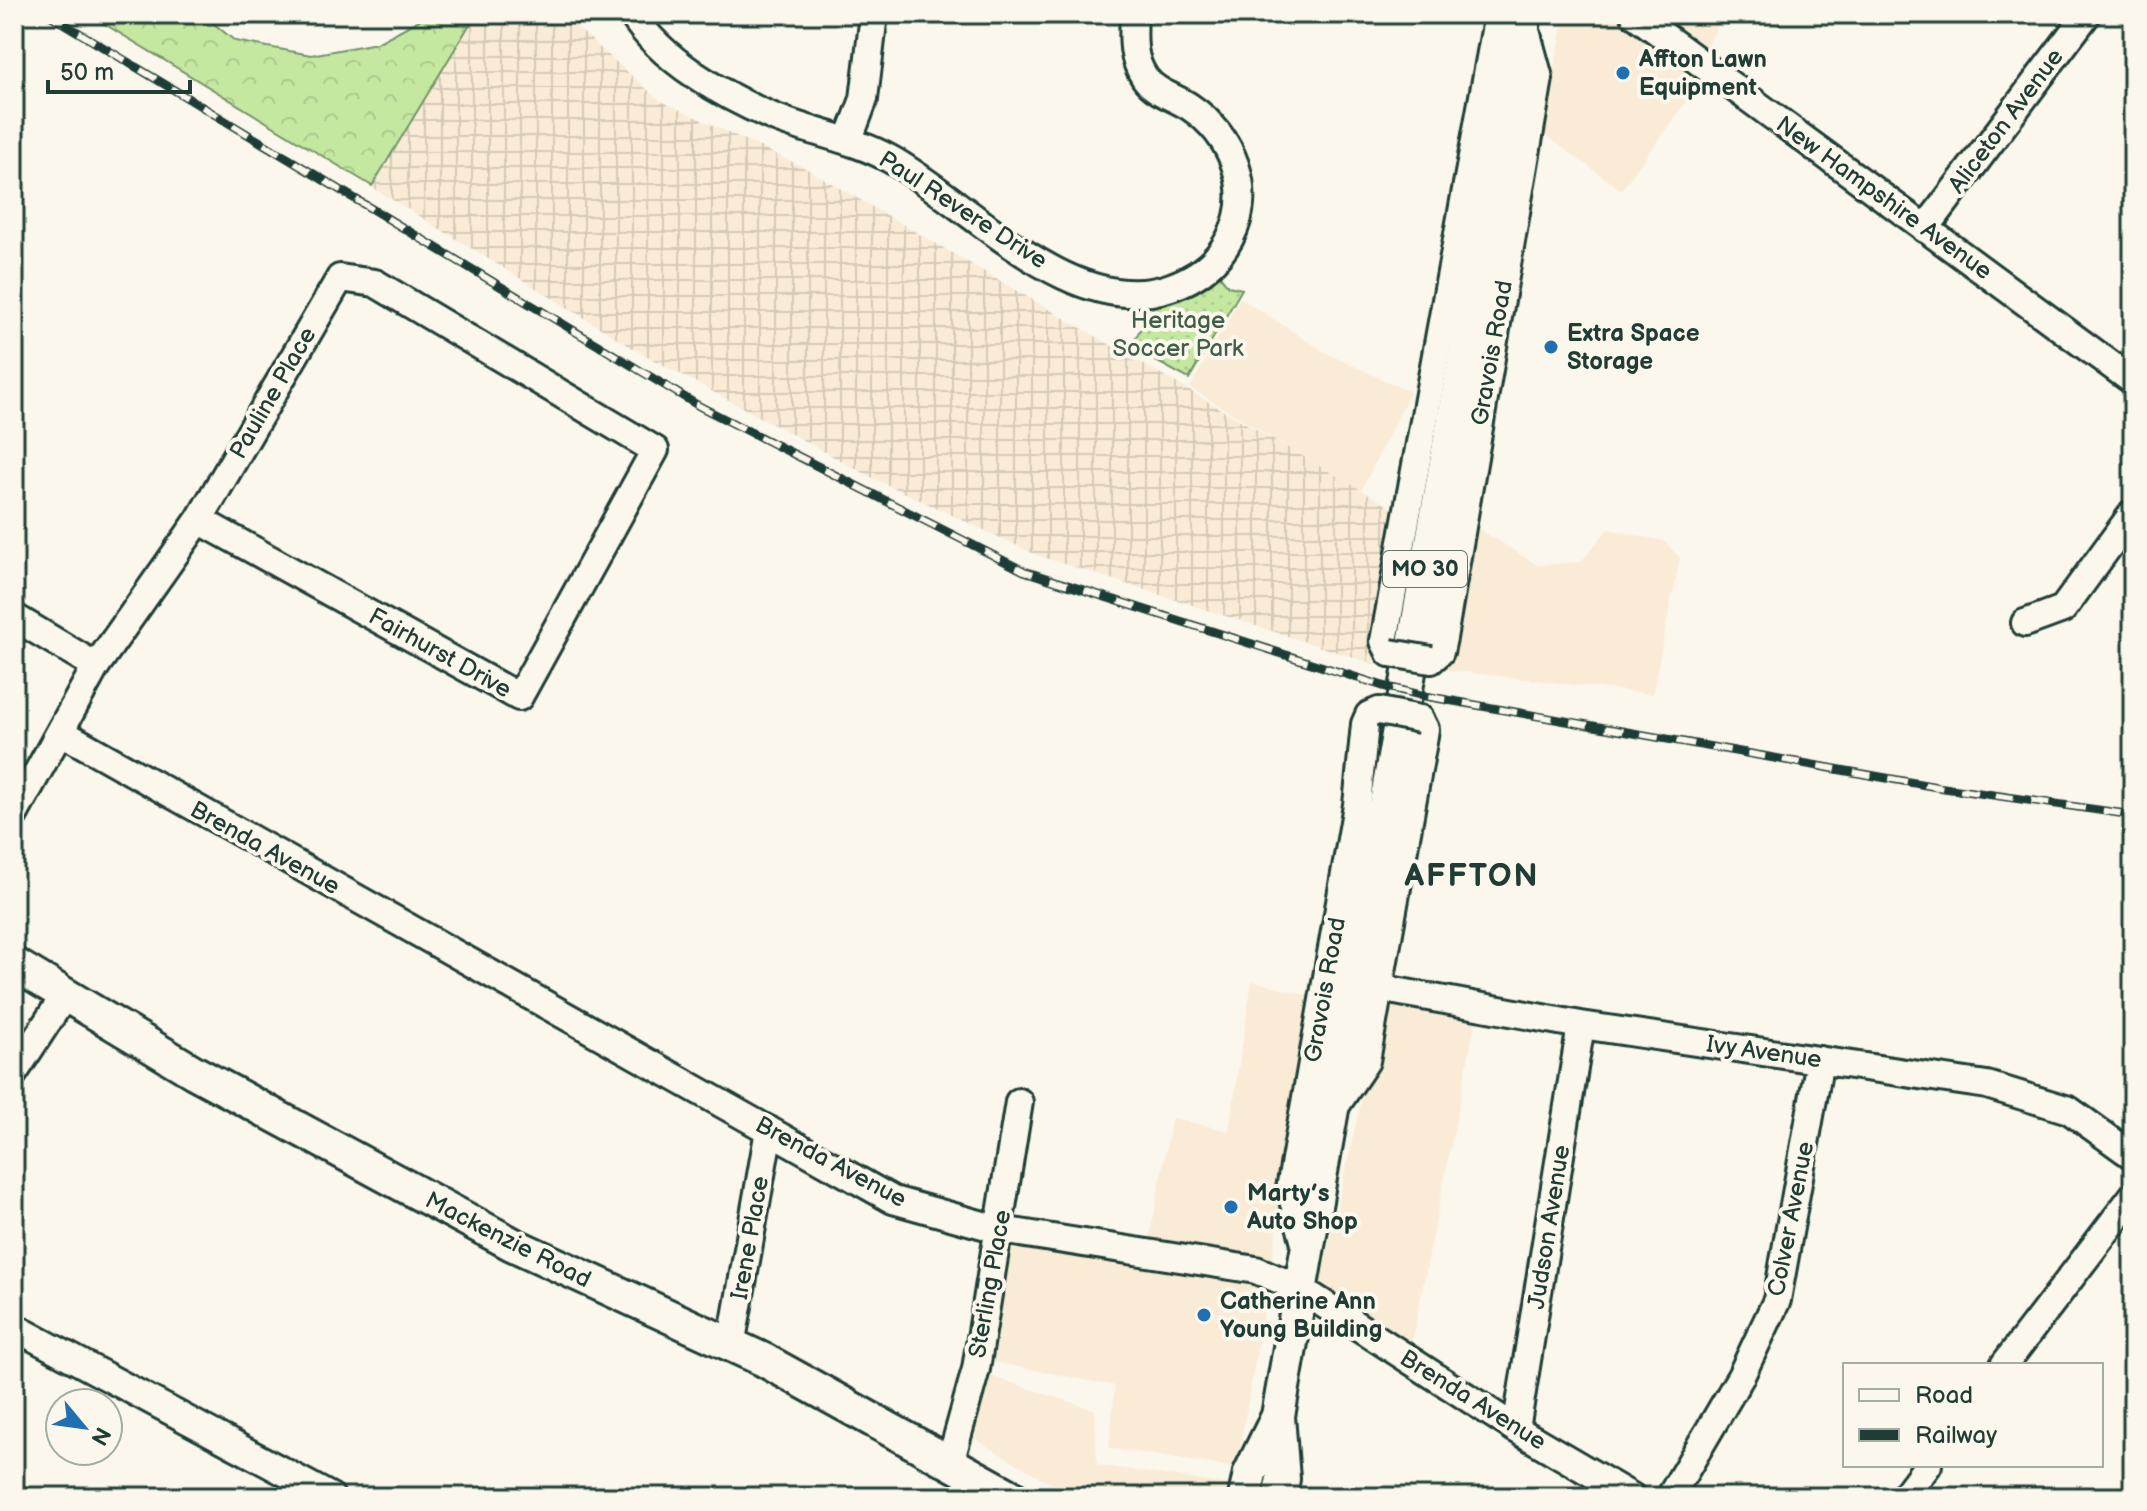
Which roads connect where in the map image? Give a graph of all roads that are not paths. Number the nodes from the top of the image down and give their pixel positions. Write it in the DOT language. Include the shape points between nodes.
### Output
graph roads {
  1 [pos="632,14"];
  2 [pos="874,14"];
  3 [pos="1134,14"];
  4 [pos="1634,14"];
  5 [pos="2087,14"];
  6 [pos="1516,16"];
  7 [pos="849,139"];
  8 [pos="1925,229"];
  9 [pos="2133,381"];
  10 [pos="655,450"];
  11 [pos="2133,513"];
  12 [pos="199,520"];
  13 [pos="14,617"];
  14 [pos="2025,623"];
  15 [pos="96,666"];
  16 [pos="61,732"];
  17 [pos="14,815"];
  18 [pos="14,964"];
  19 [pos="1379,988"];
  20 [pos="65,995"];
  21 [pos="1581,1025"];
  22 [pos="1820,1060"];
  23 [pos="14,1073"];
  24 [pos="1019,1102"];
  25 [pos="1329,1117"];
  26 [pos="769,1130"];
  27 [pos="2133,1156"];
  28 [pos="2133,1196"];
  29 [pos="1001,1230"];
  30 [pos="1306,1247"];
  31 [pos="1299,1288"];
  32 [pos="14,1327"];
  33 [pos="731,1346"];
  34 [pos="2006,1363"];
  35 [pos="1278,1416"];
  36 [pos="1516,1429"];
  37 [pos="950,1463"];
  38 [pos="1926,1467"];
  39 [pos="331,1497"];
  40 [pos="1012,1497"];
  41 [pos="1245,1497"];
  42 [pos="1279,1497"];
  43 [pos="1632,1497"];
  44 [pos="1670,1497"];
  45 [pos="1904,1497"];
  1 -- 7 [label="street, Paul Revere Drive" via="645,35 712,84 772,117"];
  2 -- 7 [label="street" via="864,99"];
  3 -- 7 [label="street, Paul Revere Drive" via="1132,48 1144,76 1214,124 1239,171 1239,213 1230,238 1209,267 1189,281 1129,295 1097,288 1001,240 893,161"];
  4 -- 8 [label="street, New Hampshire Avenue"];
  5 -- 8 [label="street, Aliceton Avenue"];
  6 -- 6 [label="street, Gravois Road, bridge" via="1539,78 1443,638 1440,652 1431,660 1390,653 1384,641"];
  6 -- 25 [label="main road, Gravois Road / MO 30"];
  8 -- 9 [label="street, New Hampshire Avenue"];
  10 -- 12 [label="street, Pauline Place" via="375,283 340,278"];
  10 -- 12 [label="street, Fairhurst Drive" via="519,697"];
  11 -- 14 [label="street" via="2063,609"];
  12 -- 15 [label="street, Pauline Place"];
  13 -- 15 [label="street"];
  15 -- 16 [label="street, Pauline Place"];
  16 -- 17 [label="street, Pauline Place"];
  16 -- 26 [label="street, Brenda Avenue"];
  18 -- 20 [label="main road, Mackenzie Road"];
  19 -- 21 [label="street, Ivy Avenue"];
  19 -- 25 [label="street, Gravois Road" via="1366,1061"];
  19 -- 30 [label="street, Gravois Road, bridge" via="1425,729 1420,719 1379,711 1365,724 1357,805 1290,1189"];
  20 -- 23 [label="street"];
  20 -- 33 [label="main road, Mackenzie Road" via="512,1244"];
  21 -- 22 [label="street, Ivy Avenue"];
  21 -- 36 [label="street, Judson Avenue"];
  22 -- 27 [label="street, Ivy Avenue" via="1987,1085 2069,1110"];
  22 -- 44 [label="street, Colver Avenue" via="1777,1300 1741,1376"];
  24 -- 29 [label="street, Sterling Place"];
  25 -- 30 [label="main road, Gravois Road / MO 30"];
  26 -- 29 [label="street, Brenda Avenue" via="893,1200"];
  26 -- 33 [label="street, Irene Place"];
  28 -- 34 [label="street"];
  29 -- 31 [label="street, Brenda Avenue" via="1256,1270"];
  29 -- 37 [label="street, Sterling Place" via="976,1369"];
  30 -- 31 [label="main road, Gravois Road / MO 30"];
  31 -- 35 [label="main road, Gravois Road / MO 30"];
  31 -- 36 [label="street, Brenda Avenue"];
  32 -- 39 [label="street"];
  33 -- 37 [label="main road, Mackenzie Road"];
  35 -- 41 [label="main road, Gravois Road / MO 30" via="1250,1473"];
  35 -- 42 [label="main road, Gravois Road / MO 30" via="1283,1479"];
  36 -- 43 [label="street, Brenda Avenue"];
  37 -- 40 [label="main road, Mackenzie Road"];
  38 -- 45 [label="street"];
}
